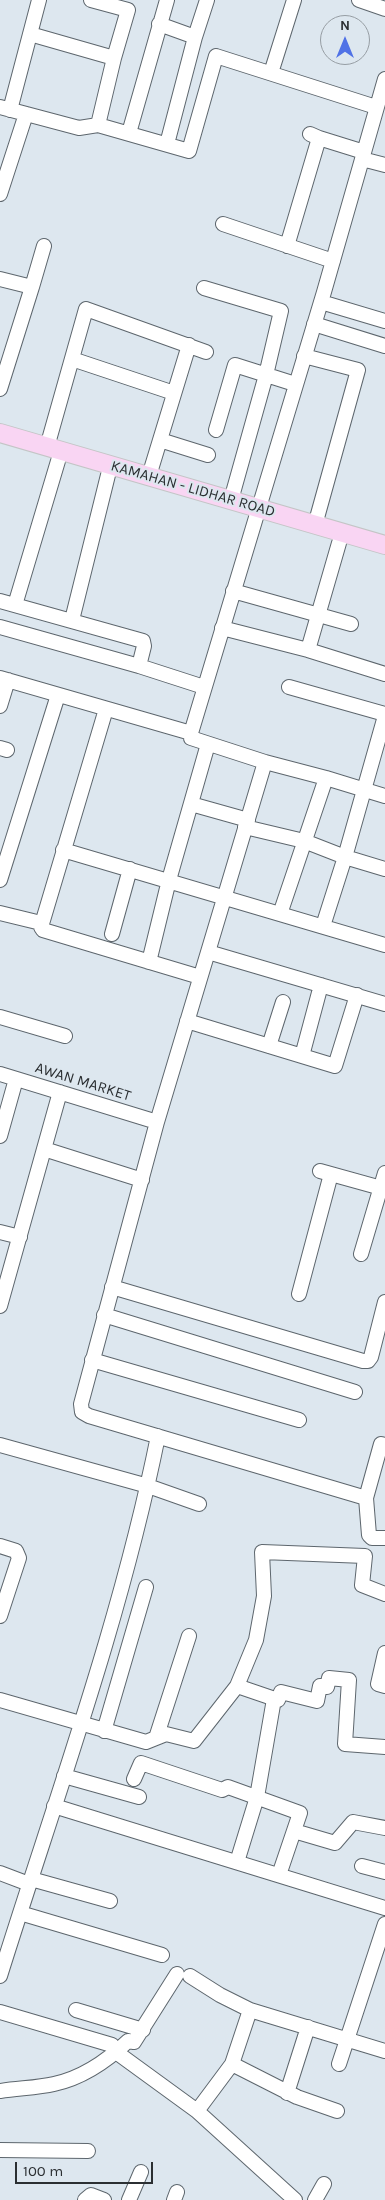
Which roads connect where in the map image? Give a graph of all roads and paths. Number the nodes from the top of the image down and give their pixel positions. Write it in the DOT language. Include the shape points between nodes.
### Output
graph roads {
  1 [pos="39,0"];
  2 [pos="91,0"];
  3 [pos="166,0"];
  4 [pos="207,0"];
  5 [pos="294,0"];
  6 [pos="359,0"];
  7 [pos="129,5"];
  8 [pos="385,9"];
  9 [pos="159,24"];
  10 [pos="30,34"];
  11 [pos="196,37"];
  12 [pos="114,58"];
  13 [pos="271,74"];
  14 [pos="385,79"];
  15 [pos="376,107"];
  16 [pos="5,108"];
  17 [pos="26,114"];
  18 [pos="98,125"];
  19 [pos="129,133"];
  20 [pos="167,144"];
  21 [pos="363,156"];
  22 [pos="385,165"];
  23 [pos="0,194"];
  24 [pos="223,224"];
  25 [pos="44,246"];
  26 [pos="287,246"];
  27 [pos="333,261"];
  28 [pos="0,279"];
  29 [pos="32,287"];
  30 [pos="204,288"];
  31 [pos="321,302"];
  32 [pos="385,321"];
  33 [pos="314,324"];
  34 [pos="189,345"];
  35 [pos="385,346"];
  36 [pos="206,352"];
  37 [pos="304,356"];
  38 [pos="72,359"];
  39 [pos="266,375"];
  40 [pos="295,384"];
  41 [pos="0,389"];
  42 [pos="174,393"];
  43 [pos="216,430"];
  44 [pos="0,433"];
  45 [pos="160,440"];
  46 [pos="0,444"];
  47 [pos="47,447"];
  48 [pos="208,455"];
  49 [pos="58,460"];
  50 [pos="108,475"];
  51 [pos="149,476"];
  52 [pos="231,500"];
  53 [pos="256,513"];
  54 [pos="315,525"];
  55 [pos="338,543"];
  56 [pos="385,546"];
  57 [pos="385,556"];
  58 [pos="233,591"];
  59 [pos="0,601"];
  60 [pos="15,605"];
  61 [pos="318,614"];
  62 [pos="72,620"];
  63 [pos="350,624"];
  64 [pos="0,627"];
  65 [pos="222,628"];
  66 [pos="308,650"];
  67 [pos="139,666"];
  68 [pos="385,674"];
  69 [pos="4,679"];
  70 [pos="204,687"];
  71 [pos="289,687"];
  72 [pos="58,694"];
  73 [pos="0,706"];
  74 [pos="106,708"];
  75 [pos="385,715"];
  76 [pos="191,733"];
  77 [pos="208,744"];
  78 [pos="265,762"];
  79 [pos="326,778"];
  80 [pos="364,790"];
  81 [pos="385,796"];
  82 [pos="191,804"];
  83 [pos="247,823"];
  84 [pos="304,841"];
  85 [pos="63,850"];
  86 [pos="346,857"];
  87 [pos="130,869"];
  88 [pos="385,869"];
  89 [pos="1,873"];
  90 [pos="169,880"];
  91 [pos="224,897"];
  92 [pos="0,913"];
  93 [pos="280,914"];
  94 [pos="41,923"];
  95 [pos="323,926"];
  96 [pos="112,934"];
  97 [pos="385,945"];
  98 [pos="208,952"];
  99 [pos="149,962"];
  100 [pos="200,977"];
  101 [pos="321,985"];
  102 [pos="356,995"];
  103 [pos="283,1002"];
  104 [pos="385,1004"];
  105 [pos="0,1017"];
  106 [pos="187,1021"];
  107 [pos="65,1036"];
  108 [pos="269,1046"];
  109 [pos="302,1056"];
  110 [pos="0,1074"];
  111 [pos="16,1079"];
  112 [pos="60,1092"];
  113 [pos="156,1122"];
  114 [pos="0,1136"];
  115 [pos="44,1149"];
  116 [pos="385,1173"];
  117 [pos="142,1180"];
  118 [pos="383,1188"];
  119 [pos="0,1232"];
  120 [pos="20,1237"];
  121 [pos="361,1254"];
  122 [pos="112,1287"];
  123 [pos="299,1294"];
  124 [pos="385,1302"];
  125 [pos="0,1306"];
  126 [pos="104,1315"];
  127 [pos="92,1360"];
  128 [pos="355,1392"];
  129 [pos="300,1420"];
  130 [pos="158,1436"];
  131 [pos="0,1445"];
  132 [pos="385,1445"];
  133 [pos="148,1486"];
  134 [pos="366,1498"];
  135 [pos="199,1504"];
  136 [pos="368,1535"];
  137 [pos="385,1538"];
  138 [pos="0,1546"];
  139 [pos="365,1556"];
  140 [pos="146,1587"];
  141 [pos="385,1594"];
  142 [pos="0,1616"];
  143 [pos="189,1636"];
  144 [pos="385,1653"];
  145 [pos="237,1686"];
  146 [pos="385,1686"];
  147 [pos="274,1699"];
  148 [pos="0,1700"];
  149 [pos="82,1724"];
  150 [pos="104,1731"];
  151 [pos="156,1738"];
  152 [pos="385,1747"];
  153 [pos="64,1776"];
  154 [pos="134,1779"];
  155 [pos="139,1797"];
  156 [pos="257,1797"];
  157 [pos="54,1806"];
  158 [pos="385,1828"];
  159 [pos="294,1831"];
  160 [pos="237,1862"];
  161 [pos="362,1866"];
  162 [pos="385,1872"];
  163 [pos="0,1873"];
  164 [pos="279,1876"];
  165 [pos="30,1881"];
  166 [pos="110,1901"];
  167 [pos="385,1908"];
  168 [pos="20,1913"];
  169 [pos="385,1924"];
  170 [pos="5,1941"];
  171 [pos="162,1955"];
  172 [pos="0,1976"];
  173 [pos="76,2010"];
  174 [pos="250,2010"];
  175 [pos="0,2012"];
  176 [pos="308,2027"];
  177 [pos="143,2030"];
  178 [pos="348,2038"];
  179 [pos="385,2051"];
  180 [pos="116,2052"];
  181 [pos="232,2064"];
  182 [pos="339,2064"];
  183 [pos="0,2091"];
  184 [pos="287,2093"];
  185 [pos="197,2111"];
  186 [pos="337,2111"];
  187 [pos="0,2150"];
  188 [pos="88,2151"];
  189 [pos="141,2172"];
  190 [pos="324,2184"];
  191 [pos="85,2200"];
  192 [pos="104,2200"];
  193 [pos="129,2200"];
  194 [pos="295,2200"];
  195 [pos="315,2200"];
  1 -- 10 [label="street"];
  2 -- 7 [label="street"];
  3 -- 9 [label="street"];
  4 -- 11 [label="street"];
  5 -- 13 [label="street"];
  6 -- 8 [label="street"];
  7 -- 12 [label="street"];
  9 -- 11 [label="street"];
  9 -- 19 [label="street"];
  10 -- 12 [label="street"];
  10 -- 16 [label="street"];
  11 -- 20 [label="street"];
  12 -- 18 [label="street"];
  13 -- 15 [label="street"];
  13 -- 20 [label="street" via="216,56 189,151"];
  14 -- 15 [label="street"];
  15 -- 21 [label="street"];
  16 -- 17 [label="street"];
  17 -- 18 [label="street" via="79,128"];
  17 -- 23 [label="street"];
  18 -- 19 [label="street"];
  19 -- 20 [label="street"];
  21 -- 22 [label="street"];
  21 -- 26 [label="street" via="315,136"];
  21 -- 27 [label="street"];
  24 -- 26 [label="street"];
  25 -- 29 [label="street"];
  26 -- 27 [label="street"];
  27 -- 31 [label="street"];
  28 -- 29 [label="street"];
  29 -- 41 [label="street"];
  30 -- 39 [label="street" via="281,311"];
  31 -- 32 [label="street"];
  31 -- 33 [label="street"];
  33 -- 35 [label="street"];
  33 -- 37 [label="street"];
  34 -- 36 [label="street"];
  34 -- 38 [label="street" via="86,309"];
  34 -- 42 [label="street"];
  37 -- 40 [label="street"];
  37 -- 54 [label="street" via="358,370"];
  38 -- 42 [label="street"];
  38 -- 47 [label="street"];
  39 -- 40 [label="street"];
  39 -- 43 [label="street" via="236,365"];
  39 -- 52 [label="street"];
  40 -- 53 [label="street"];
  42 -- 45 [label="street"];
  44 -- 47 [label="main road, KAMAHAN - LIDHAR ROAD"];
  45 -- 48 [label="street"];
  45 -- 51 [label="street"];
  46 -- 49 [label="main road, KAMAHAN - LIDHAR ROAD"];
  47 -- 51 [label="main road, KAMAHAN - LIDHAR ROAD"];
  49 -- 50 [label="main road, KAMAHAN - LIDHAR ROAD"];
  49 -- 60 [label="street"];
  50 -- 53 [label="main road, KAMAHAN - LIDHAR ROAD"];
  50 -- 62 [label="street"];
  51 -- 52 [label="main road, KAMAHAN - LIDHAR ROAD"];
  52 -- 53 [label="main road, KAMAHAN - LIDHAR ROAD"];
  53 -- 54 [label="main road, KAMAHAN - LIDHAR ROAD"];
  53 -- 55 [label="main road, KAMAHAN - LIDHAR ROAD"];
  53 -- 58 [label="street"];
  54 -- 56 [label="main road, KAMAHAN - LIDHAR ROAD"];
  55 -- 57 [label="main road, KAMAHAN - LIDHAR ROAD"];
  55 -- 61 [label="street"];
  58 -- 61 [label="street"];
  58 -- 65 [label="street"];
  59 -- 60 [label="street"];
  60 -- 62 [label="street"];
  61 -- 63 [label="street"];
  61 -- 66 [label="street"];
  62 -- 67 [label="street" via="143,641"];
  64 -- 67 [label="street"];
  65 -- 66 [label="street"];
  65 -- 70 [label="street"];
  66 -- 68 [label="street"];
  67 -- 70 [label="street"];
  69 -- 72 [label="street"];
  69 -- 73 [label="street"];
  70 -- 76 [label="street"];
  71 -- 75 [label="street"];
  72 -- 74 [label="street"];
  72 -- 89 [label="street"];
  74 -- 76 [label="street"];
  74 -- 85 [label="street"];
  75 -- 80 [label="street"];
  76 -- 77 [label="street" via="191,738"];
  77 -- 78 [label="street"];
  77 -- 82 [label="street"];
  78 -- 79 [label="street"];
  78 -- 83 [label="street"];
  79 -- 80 [label="street"];
  79 -- 84 [label="street"];
  80 -- 81 [label="street"];
  80 -- 86 [label="street"];
  82 -- 83 [label="street"];
  82 -- 90 [label="street"];
  83 -- 84 [label="street"];
  83 -- 91 [label="street"];
  84 -- 86 [label="street"];
  84 -- 93 [label="street"];
  85 -- 87 [label="street"];
  85 -- 94 [label="street"];
  86 -- 88 [label="street"];
  86 -- 95 [label="street"];
  87 -- 90 [label="street"];
  87 -- 96 [label="street"];
  90 -- 91 [label="street"];
  90 -- 99 [label="street"];
  91 -- 93 [label="street"];
  91 -- 98 [label="street"];
  92 -- 94 [label="street"];
  93 -- 95 [label="street"];
  94 -- 99 [label="street" via="43,930"];
  95 -- 97 [label="street"];
  98 -- 100 [label="street"];
  98 -- 101 [label="street"];
  99 -- 100 [label="street"];
  100 -- 106 [label="street"];
  101 -- 102 [label="street"];
  101 -- 109 [label="street"];
  102 -- 104 [label="street"];
  102 -- 109 [label="street" via="335,1066"];
  103 -- 108 [label="street"];
  105 -- 107 [label="street"];
  106 -- 108 [label="street"];
  106 -- 113 [label="street"];
  108 -- 109 [label="street"];
  110 -- 111 [label="street, AWAN MARKET"];
  111 -- 112 [label="street, AWAN MARKET"];
  111 -- 114 [label="street"];
  112 -- 113 [label="street, AWAN MARKET"];
  112 -- 115 [label="street"];
  113 -- 117 [label="street"];
  115 -- 117 [label="street"];
  115 -- 120 [label="street"];
  116 -- 118 [label="street"];
  117 -- 122 [label="street"];
  118 -- 121 [label="street"];
  118 -- 123 [label="street" via="326,1172"];
  119 -- 120 [label="street"];
  120 -- 125 [label="street"];
  122 -- 124 [label="street" via="363,1361 371,1357"];
  122 -- 126 [label="street"];
  126 -- 127 [label="street"];
  126 -- 128 [label="street"];
  127 -- 129 [label="street"];
  127 -- 130 [label="street" via="82,1412"];
  130 -- 133 [label="street"];
  130 -- 134 [label="street"];
  131 -- 133 [label="street"];
  132 -- 134 [label="street" via="381,1444"];
  133 -- 135 [label="street"];
  133 -- 149 [label="street"];
  134 -- 136 [label="street"];
  136 -- 137 [label="street"];
  136 -- 139 [label="street"];
  138 -- 142 [label="street" via="16,1551 19,1558"];
  139 -- 141 [label="street" via="362,1584"];
  139 -- 145 [label="street" via="262,1552 264,1596 256,1640"];
  140 -- 150 [label="street"];
  143 -- 151 [label="street"];
  144 -- 146 [label="street" via="378,1684"];
  145 -- 147 [label="street"];
  145 -- 151 [label="street" via="194,1741 166,1734"];
  147 -- 152 [label="street" via="278,1700 281,1692 318,1700 320,1686 328,1687 329,1678 350,1680 345,1744"];
  147 -- 156 [label="street"];
  148 -- 149 [label="street"];
  149 -- 150 [label="street"];
  149 -- 153 [label="street"];
  150 -- 151 [label="street" via="146,1742"];
  153 -- 155 [label="street"];
  153 -- 157 [label="street"];
  154 -- 156 [label="street" via="140,1763 222,1790 228,1787"];
  156 -- 159 [label="street" via="300,1813"];
  156 -- 160 [label="street"];
  157 -- 160 [label="street"];
  157 -- 165 [label="street"];
  158 -- 159 [label="street" via="353,1822 335,1843"];
  159 -- 164 [label="street"];
  160 -- 164 [label="street"];
  161 -- 162 [label="street"];
  163 -- 165 [label="street"];
  164 -- 167 [label="street"];
  165 -- 166 [label="street"];
  165 -- 168 [label="street"];
  168 -- 170 [label="street"];
  168 -- 171 [label="street"];
  169 -- 178 [label="street"];
  170 -- 172 [label="street"];
  173 -- 177 [label="street"];
  174 -- 176 [label="street"];
  174 -- 177 [label="street" via="183,1975"];
  174 -- 181 [label="street"];
  175 -- 180 [label="street" via="112,2045"];
  176 -- 178 [label="street"];
  176 -- 184 [label="street"];
  177 -- 180 [label="street" via="134,2042 128,2041"];
  178 -- 179 [label="street"];
  178 -- 182 [label="street"];
  180 -- 183 [label="street" via="95,2067 55,2084"];
  180 -- 185 [label="street"];
  181 -- 184 [label="street"];
  181 -- 185 [label="street"];
  184 -- 186 [label="street"];
  185 -- 194 [label="street"];
  187 -- 188 [label="street"];
  189 -- 193 [label="street"];
  190 -- 195 [label="street"];
  191 -- 192 [label="street" via="91,2195"];
}
